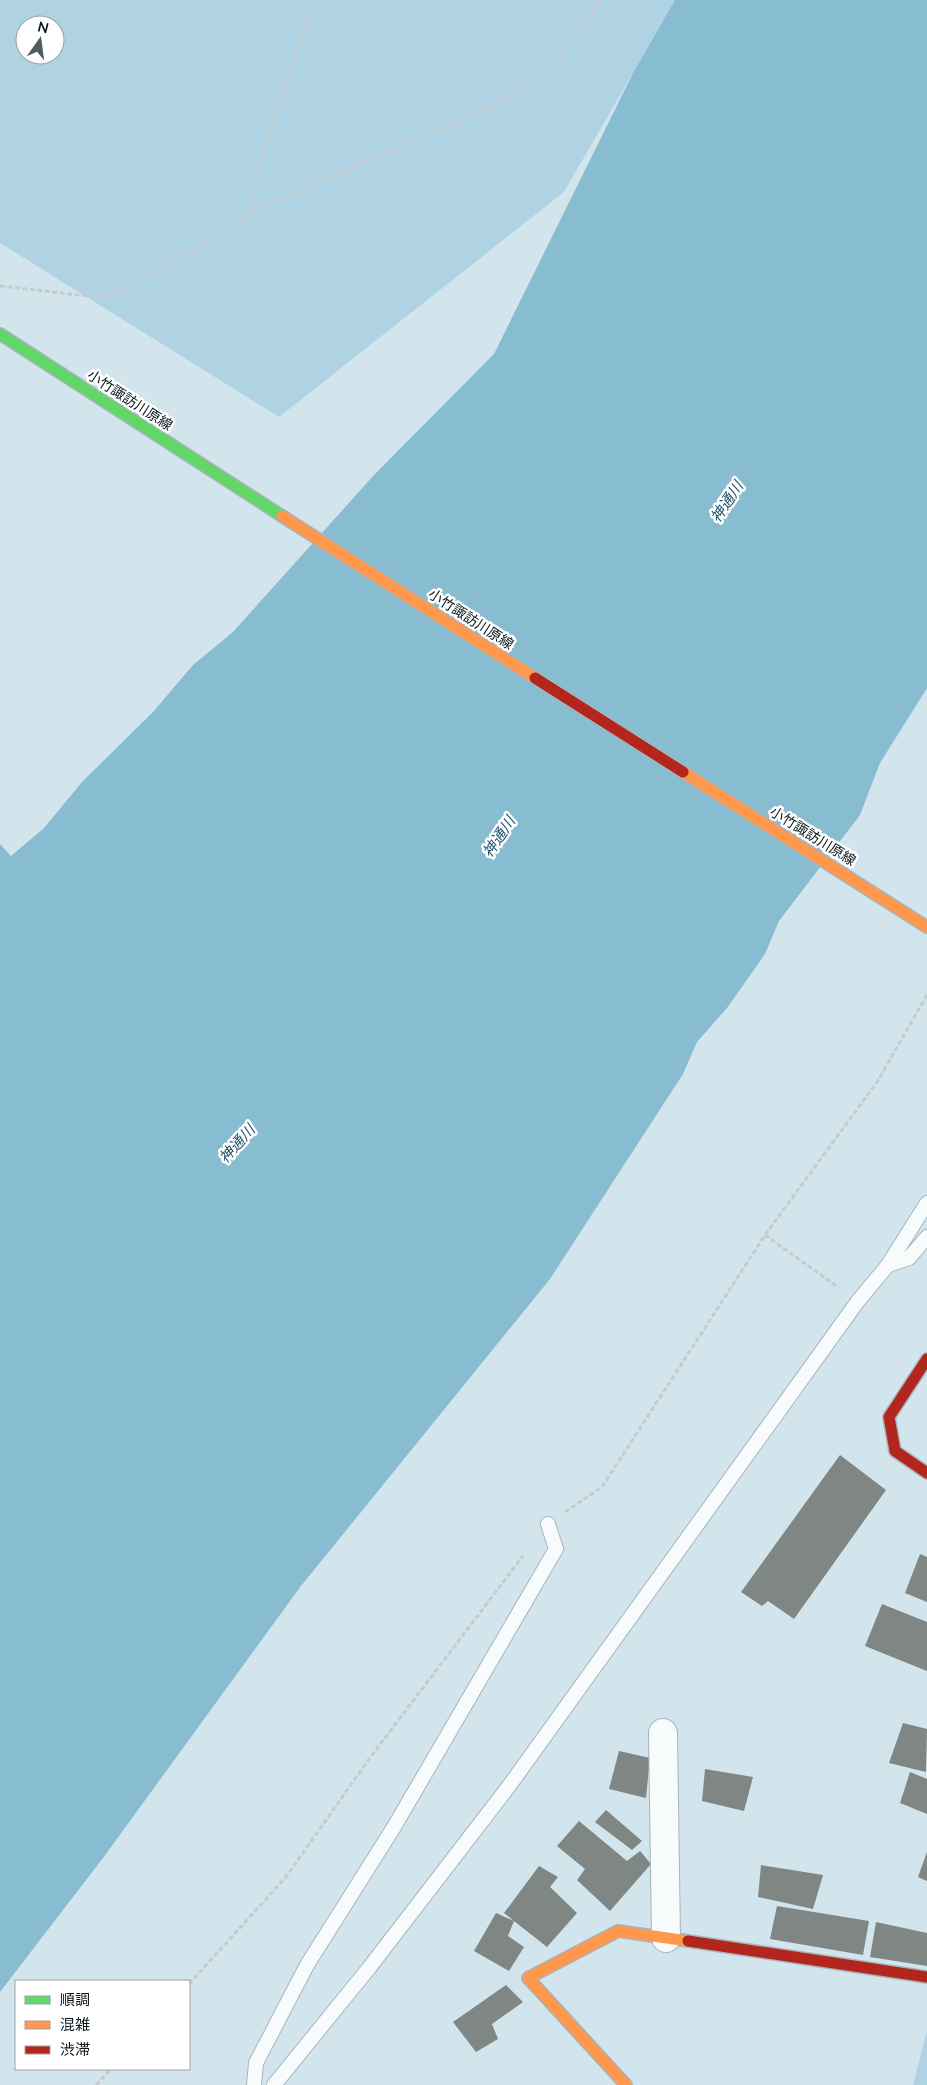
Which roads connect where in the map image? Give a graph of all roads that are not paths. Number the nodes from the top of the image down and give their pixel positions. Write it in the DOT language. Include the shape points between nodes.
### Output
graph roads {
  1 [pos="0,334"];
  2 [pos="927,927"];
  3 [pos="927,1203"];
  4 [pos="927,1237"];
  5 [pos="888,1265"];
  6 [pos="927,1359"];
  7 [pos="927,1473"];
  8 [pos="548,1524"];
  9 [pos="663,1733"];
  10 [pos="666,1938"];
  11 [pos="927,1977"];
  12 [pos="254,2085"];
  13 [pos="274,2085"];
  14 [pos="626,2085"];
  1 -- 2 [label="main road, 小竹諏訪川原線"];
  3 -- 5 [label="lane"];
  4 -- 5 [label="lane" via="909,1258"];
  5 -- 13 [label="lane" via="858,1301 509,1786"];
  6 -- 7 [label="main road" via="890,1417 895,1451"];
  8 -- 12 [label="lane" via="556,1549 394,1827 307,1966 256,2063"];
  9 -- 10 [label="street"];
  10 -- 11 [label="main road"];
  10 -- 14 [label="main road" via="618,1931 528,1978"];
}
